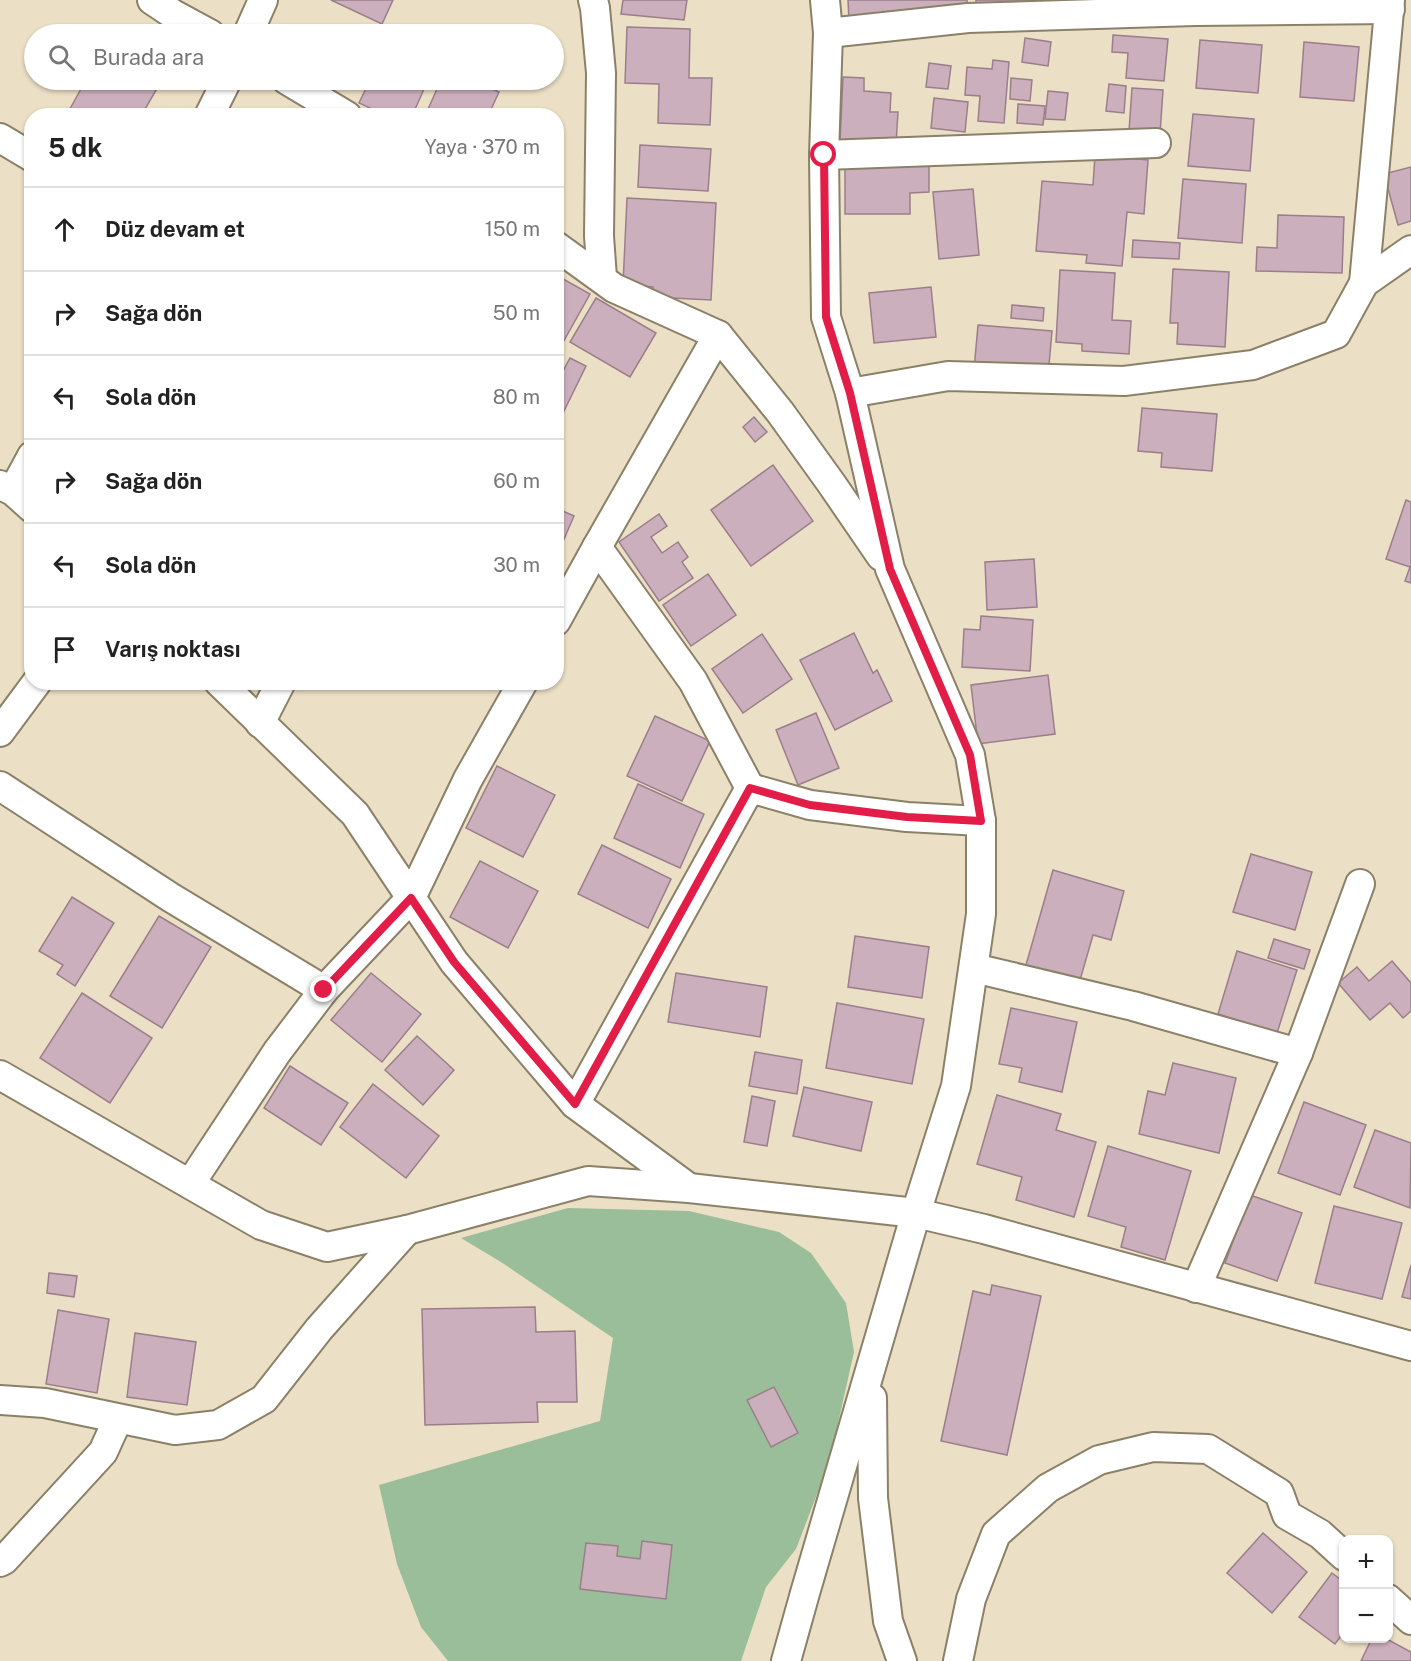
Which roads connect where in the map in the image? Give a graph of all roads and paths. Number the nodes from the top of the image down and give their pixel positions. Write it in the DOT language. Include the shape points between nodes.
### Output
graph roads {
  1 [pos="152,0"];
  2 [pos="264,0"];
  3 [pos="593,0"];
  4 [pos="825,0"];
  5 [pos="1390,4"];
  6 [pos="192,24"];
  7 [pos="253,24"];
  8 [pos="828,33"];
  9 [pos="222,90"];
  10 [pos="304,90"];
  11 [pos="213,108"];
  12 [pos="334,108"];
  13 [pos="0,138"];
  14 [pos="1156,143"];
  15 [pos="24,152"];
  16 [pos="824,155"];
  17 [pos="1411,250"];
  18 [pos="564,252"];
  19 [pos="602,278"];
  20 [pos="1364,283"];
  21 [pos="718,335"];
  22 [pos="850,393"];
  23 [pos="24,474"];
  24 [pos="15,495"];
  25 [pos="597,547"];
  26 [pos="890,569"];
  27 [pos="564,607"];
  28 [pos="31,690"];
  29 [pos="227,690"];
  30 [pos="277,690"];
  31 [pos="510,690"];
  32 [pos="260,723"];
  33 [pos="0,732"];
  34 [pos="0,786"];
  35 [pos="750,788"];
  36 [pos="981,821"];
  37 [pos="1360,884"];
  38 [pos="411,898"];
  39 [pos="974,968"];
  40 [pos="324,990"];
  41 [pos="1298,1053"];
  42 [pos="0,1075"];
  43 [pos="575,1104"];
  44 [pos="190,1184"];
  45 [pos="689,1188"];
  46 [pos="916,1213"];
  47 [pos="407,1230"];
  48 [pos="1196,1288"];
  49 [pos="1411,1346"];
  50 [pos="871,1369"];
  51 [pos="0,1400"];
  52 [pos="118,1419"];
  53 [pos="1339,1551"];
  54 [pos="0,1562"];
  55 [pos="1393,1603"];
  56 [pos="1411,1620"];
  57 [pos="786,1661"];
  58 [pos="902,1661"];
  59 [pos="958,1661"];
  1 -- 6 [label="street"];
  2 -- 7 [label="street"];
  3 -- 19 [label="street" via="601,73"];
  4 -- 8 [label="street"];
  5 -- 8 [label="street" via="968,18"];
  5 -- 20 [label="street"];
  8 -- 16 [label="street"];
  9 -- 11 [label="street"];
  10 -- 12 [label="street"];
  13 -- 15 [label="street"];
  14 -- 16 [label="street"];
  16 -- 22 [label="street" via="826,317"];
  17 -- 20 [label="street"];
  18 -- 19 [label="street"];
  19 -- 21 [label="street" via="614,288"];
  20 -- 22 [label="street" via="1336,334 1253,365 1124,381 948,376"];
  21 -- 25 [label="street"];
  21 -- 26 [label="street" via="780,412"];
  22 -- 26 [label="street"];
  23 -- 24 [label="street"];
  25 -- 27 [label="street"];
  25 -- 35 [label="street" via="693,681"];
  26 -- 36 [label="street" via="970,755"];
  28 -- 33 [label="street"];
  29 -- 32 [label="street"];
  30 -- 32 [label="street"];
  31 -- 38 [label="street"];
  32 -- 38 [label="street" via="355,814"];
  34 -- 40 [label="street"];
  35 -- 36 [label="street" via="810,805"];
  35 -- 43 [label="street"];
  36 -- 39 [label="street" via="981,914"];
  37 -- 41 [label="street"];
  38 -- 40 [label="street"];
  38 -- 43 [label="street" via="454,962"];
  39 -- 41 [label="street" via="1133,1006"];
  39 -- 46 [label="street" via="956,1086"];
  40 -- 44 [label="street" via="277,1052"];
  41 -- 48 [label="street"];
  42 -- 44 [label="street"];
  43 -- 45 [label="street"];
  44 -- 47 [label="street" via="261,1225 327,1247"];
  45 -- 46 [label="street"];
  45 -- 47 [label="street" via="588,1181"];
  46 -- 48 [label="street"];
  46 -- 50 [label="street"];
  47 -- 52 [label="street" via="264,1399 218,1425 175,1430"];
  48 -- 49 [label="street"];
  50 -- 57 [label="street"];
  50 -- 58 [label="street" via="873,1498 888,1621"];
  51 -- 52 [label="street" via="45,1403"];
  52 -- 54 [label="street" via="103,1452"];
  53 -- 59 [label="street" via="1320,1534 1287,1515 1279,1493 1208,1449 1153,1447 1099,1460 1048,1488 996,1534 972,1599"];
  55 -- 56 [label="street"];
}
